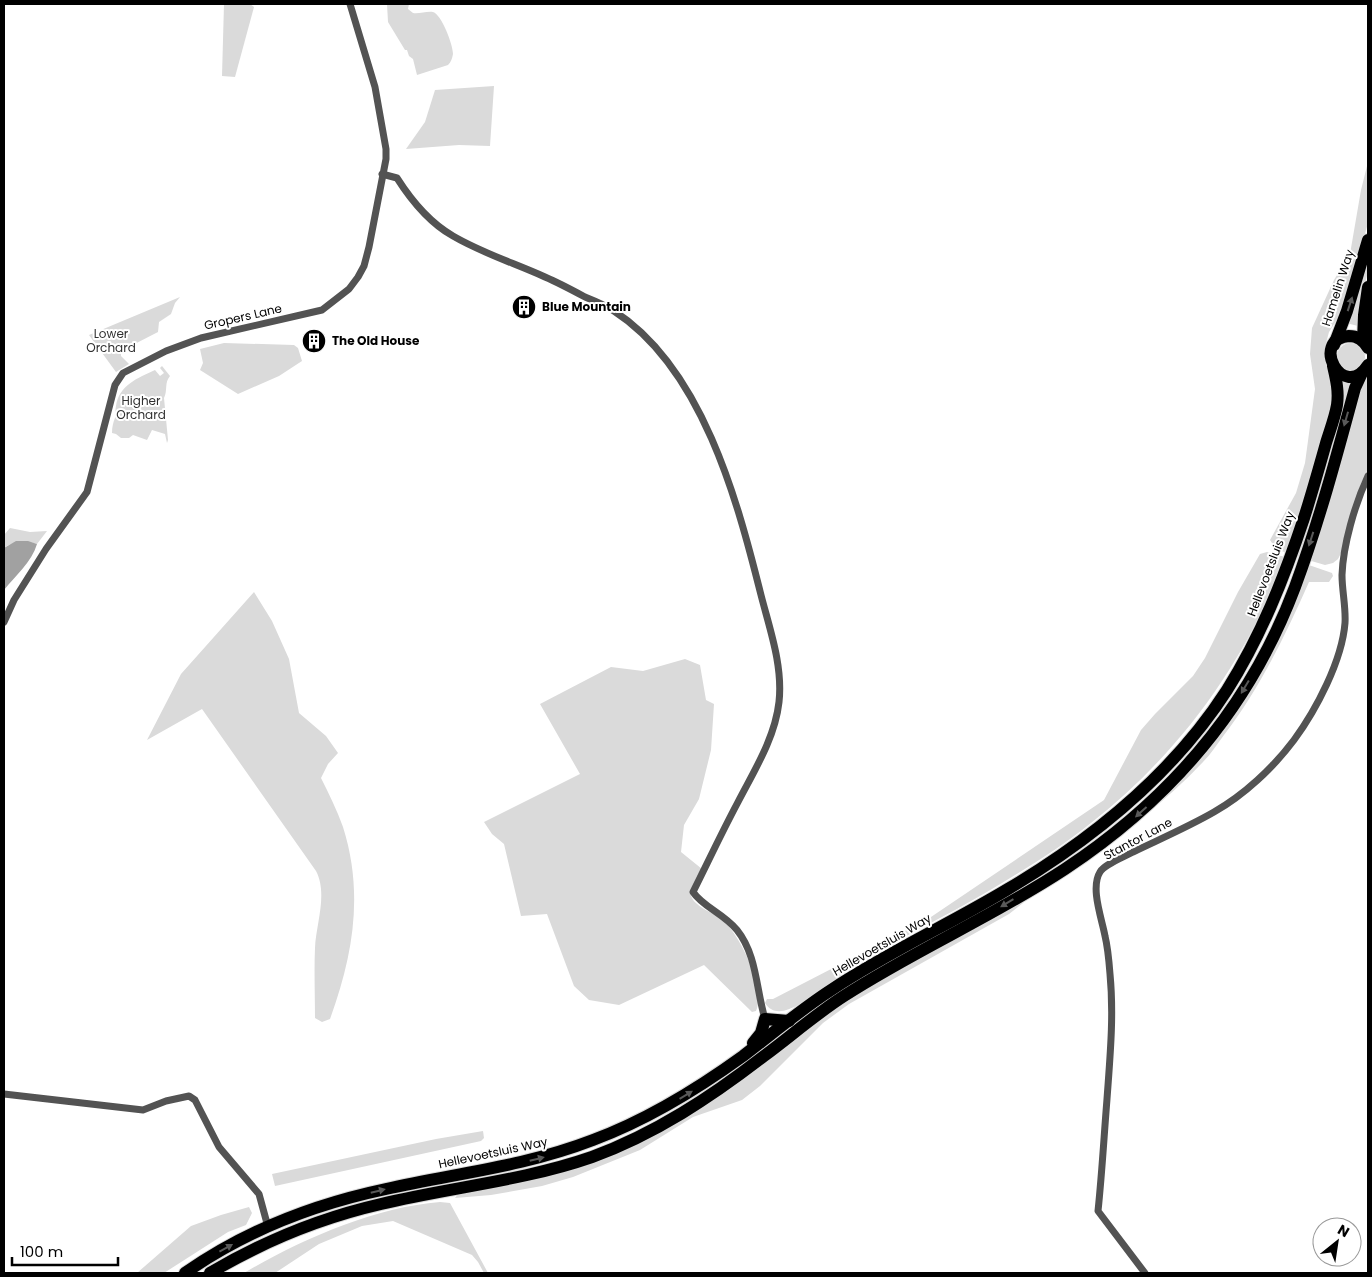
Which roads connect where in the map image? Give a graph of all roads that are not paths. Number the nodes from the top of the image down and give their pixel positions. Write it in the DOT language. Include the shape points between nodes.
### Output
graph roads {
  1 [pos="350,4"];
  2 [pos="382,174"];
  3 [pos="1368,240"];
  4 [pos="1368,287"];
  5 [pos="1366,344"];
  6 [pos="1334,345"];
  7 [pos="1333,366"];
  8 [pos="1365,369"];
  9 [pos="1368,476"];
  10 [pos="4,622"];
  11 [pos="765,1019"];
  12 [pos="789,1021"];
  13 [pos="741,1058"];
  14 [pos="4,1094"];
  15 [pos="268,1226"];
  16 [pos="185,1273"];
  17 [pos="210,1273"];
  18 [pos="1145,1273"];
  1 -- 2 [label="street, Gropers Lane" via="375,87 386,149"];
  2 -- 10 [label="street, Gropers Lane" via="364,266 349,289 322,310 201,338 123,373 115,385 87,492 46,549"];
  2 -- 11 [label="street" via="397,178 420,208 452,236 613,310 636,327 677,375 698,410 732,491 776,653 780,682 776,719 765,750 693,892 698,900 726,918 738,931 757,977"];
  6 -- 3 [label="highway, Hamelin Way, one-way"];
  4 -- 5 [label="highway" via="1364,315"];
  5 -- 6 [label="highway" via="1348,336"];
  6 -- 7 [label="highway, Hamelin Way" via="1330,355"];
  7 -- 8 [label="highway" via="1346,376"];
  7 -- 12 [label="highway, Hellevoetsluis Way" via="1337,381 1336,406 1310,500 1282,581 1244,661 1191,739 1138,795 1074,847 1008,889 862,969"];
  8 -- 17 [label="highway, Hellevoetsluis Way, one-way" via="1355,388 1326,493 1294,589 1255,671 1195,756 1153,800 1115,833 1047,880 843,997 710,1096 648,1133 594,1156 544,1172 334,1216 266,1243"];
  9 -- 18 [label="street, Stantor Lane" via="1352,520 1344,556 1343,636 1323,692 1293,741 1243,792 1215,812 1117,860 1100,872 1097,902 1110,976 1112,1028 1098,1211"];
  11 -- 12 [label="highway"];
  11 -- 13 [label="highway" via="761,1033"];
  12 -- 13 [label="highway, Hellevoetsluis Way"];
  15 -- 13 [label="highway, Hellevoetsluis Way, one-way" via="352,1197 550,1156 655,1112"];
  14 -- 15 [label="street" via="142,1110 189,1096 195,1100 219,1147 259,1194"];
  16 -- 15 [label="highway, Hellevoetsluis Way, one-way"];
}
